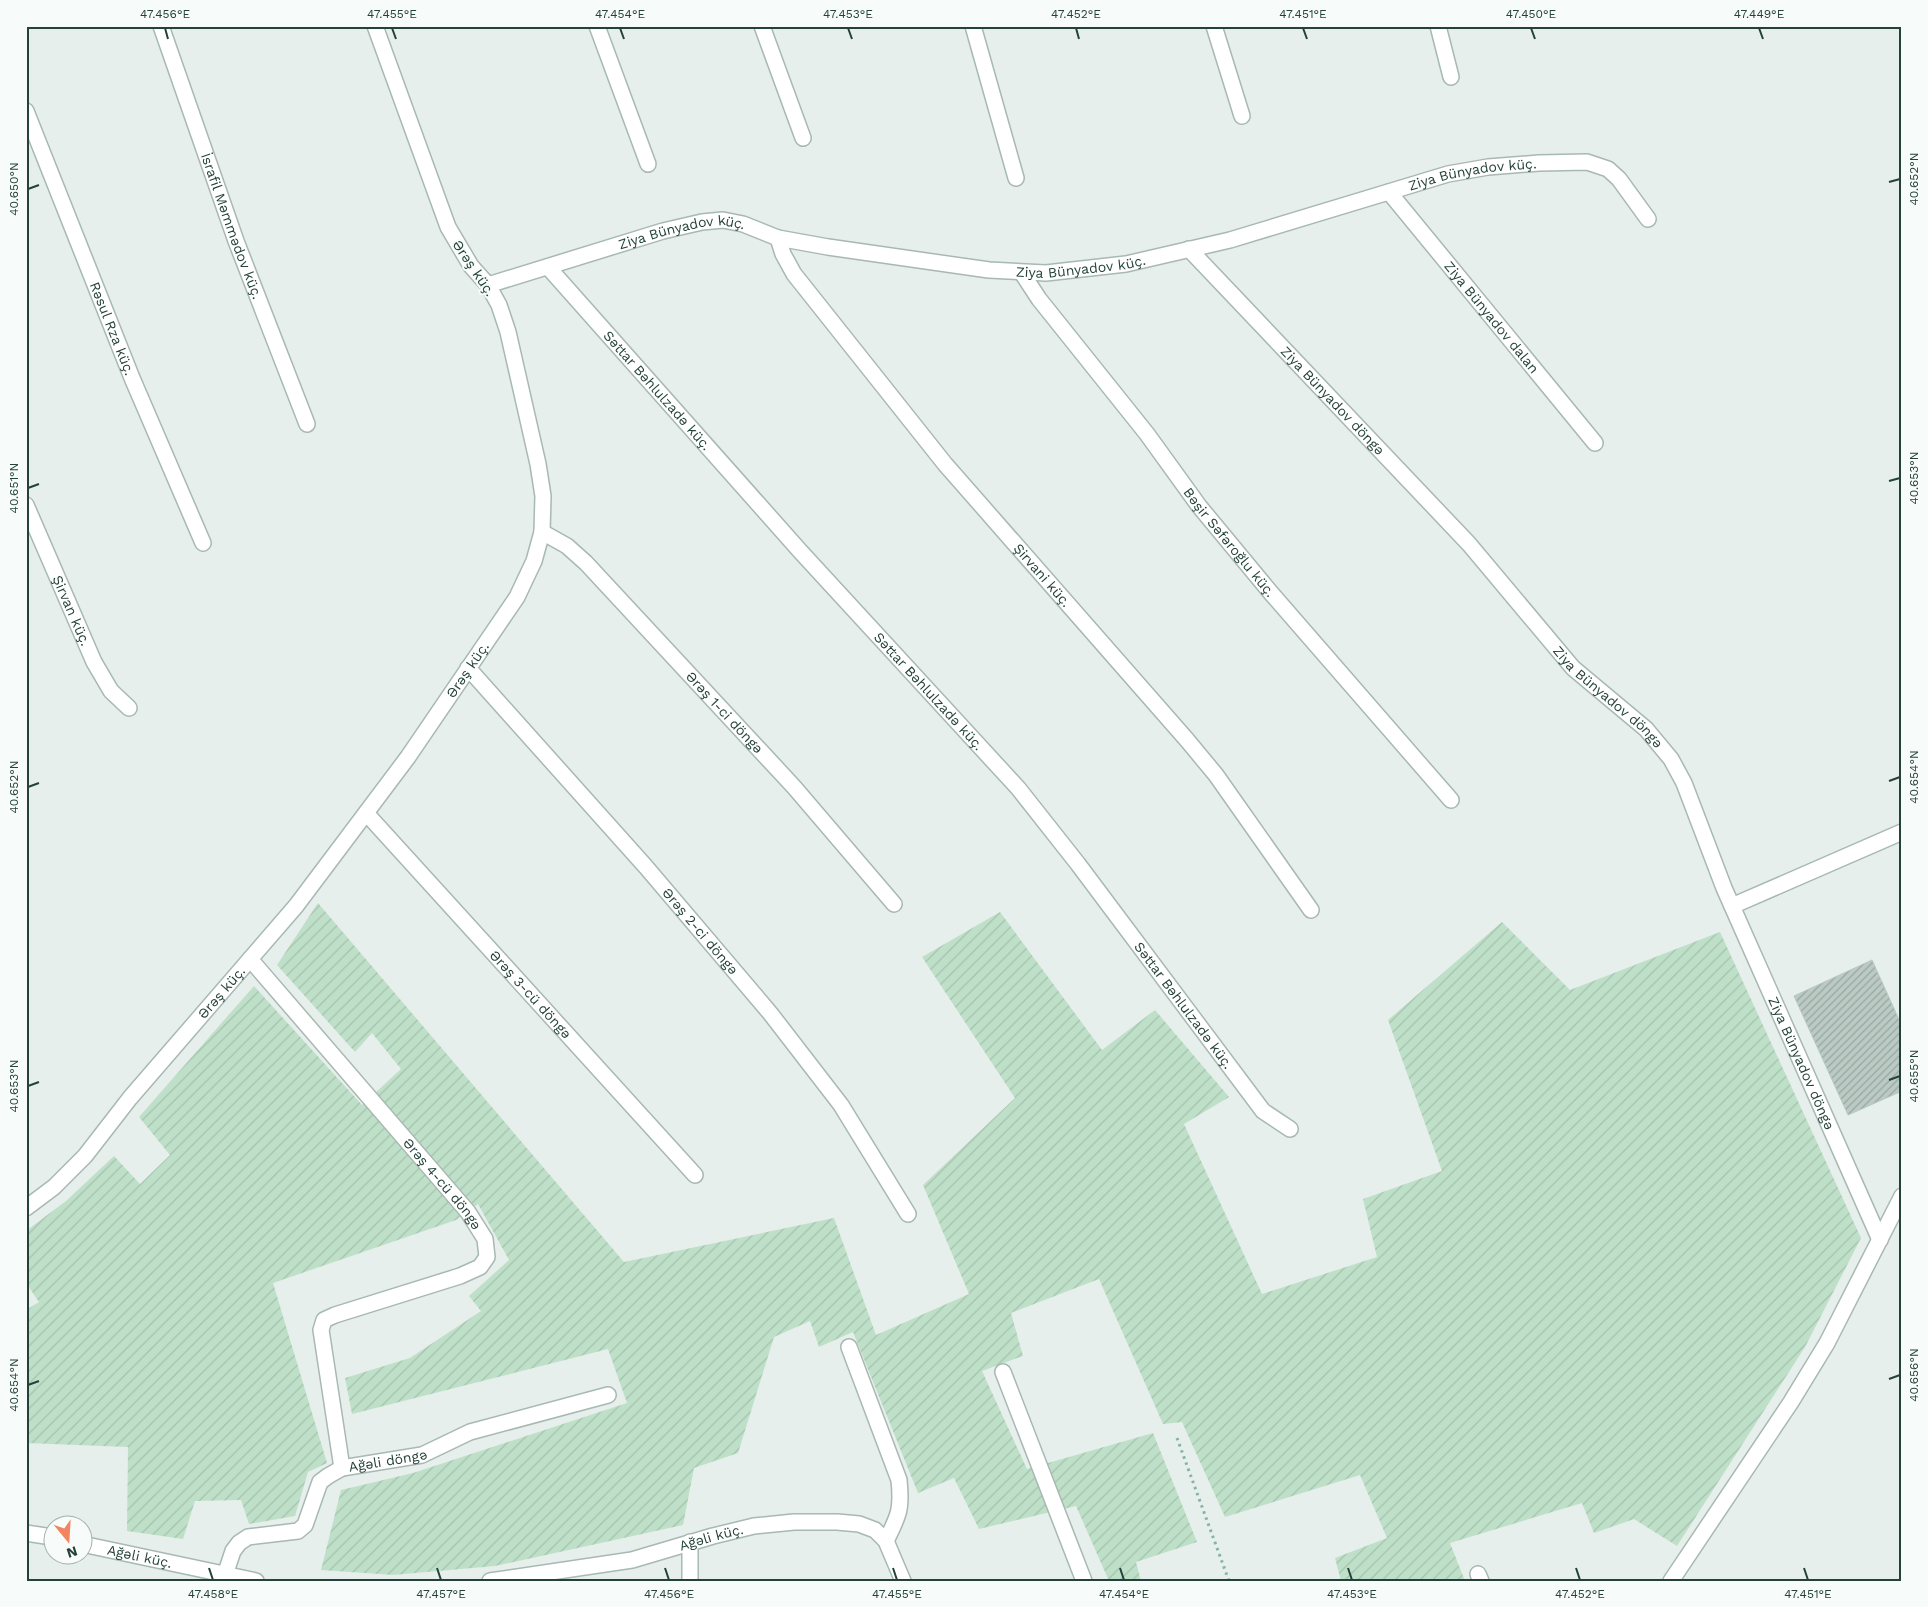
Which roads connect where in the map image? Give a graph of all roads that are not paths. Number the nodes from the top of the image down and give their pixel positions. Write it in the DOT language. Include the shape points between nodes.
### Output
graph roads {
  1 [pos="161,26"];
  2 [pos="375,26"];
  3 [pos="597,26"];
  4 [pos="762,26"];
  5 [pos="973,26"];
  6 [pos="1214,26"];
  7 [pos="1438,26"];
  8 [pos="1451,77"];
  9 [pos="26,111"];
  10 [pos="1242,116"];
  11 [pos="803,138"];
  12 [pos="648,164"];
  13 [pos="1016,178"];
  14 [pos="1389,192"];
  15 [pos="1648,219"];
  16 [pos="778,238"];
  17 [pos="1189,249"];
  18 [pos="548,267"];
  19 [pos="1022,273"];
  20 [pos="488,285"];
  21 [pos="307,424"];
  22 [pos="1595,443"];
  23 [pos="26,505"];
  24 [pos="542,532"];
  25 [pos="203,543"];
  26 [pos="468,668"];
  27 [pos="129,708"];
  28 [pos="1450,800"];
  29 [pos="366,813"];
  30 [pos="1902,832"];
  31 [pos="894,904"];
  32 [pos="1732,906"];
  33 [pos="1311,910"];
  34 [pos="250,959"];
  35 [pos="1290,1129"];
  36 [pos="695,1175"];
  37 [pos="1902,1196"];
  38 [pos="26,1208"];
  39 [pos="908,1214"];
  40 [pos="1880,1240"];
  41 [pos="849,1347"];
  42 [pos="1003,1372"];
  43 [pos="608,1395"];
  44 [pos="342,1468"];
  45 [pos="26,1533"];
  46 [pos="42,1536"];
  47 [pos="886,1540"];
  48 [pos="690,1542"];
  49 [pos="92,1546"];
  50 [pos="224,1578"];
  51 [pos="256,1581"];
  52 [pos="490,1581"];
  53 [pos="690,1581"];
  54 [pos="903,1581"];
  55 [pos="1084,1581"];
  56 [pos="1672,1581"];
  1 -- 21 [label="street, İsrafil Məmmədov küç." via="236,241"];
  2 -- 20 [label="street, Ərəş küç." via="448,227 471,266"];
  3 -- 12 [label="street"];
  4 -- 11 [label="street"];
  5 -- 13 [label="street"];
  6 -- 10 [label="street"];
  7 -- 8 [label="street"];
  9 -- 25 [label="street, Rəsul Rza küç." via="132,378"];
  14 -- 15 [label="street, Ziya Bünyadov küç." via="1448,174 1488,167 1587,162 1608,169 1619,179"];
  14 -- 17 [label="street, Ziya Bünyadov küç." via="1230,240"];
  14 -- 22 [label="street, Ziya Bünyadov dalan"];
  16 -- 18 [label="street, Ziya Bünyadov küç." via="743,224 723,220 702,222"];
  16 -- 19 [label="street, Ziya Bünyadov küç."];
  16 -- 33 [label="street, Şirvani küç." via="783,254 800,282 945,464 1216,775"];
  17 -- 19 [label="street, Ziya Bünyadov küç." via="1126,264"];
  17 -- 32 [label="street, Ziya Bünyadov döngə" via="1469,544 1573,668 1646,729 1665,751 1684,783"];
  18 -- 20 [label="street, Ziya Bünyadov küç."];
  18 -- 35 [label="street, Səttar Bəhlulzadə küç." via="800,551 1018,788 1263,1111"];
  19 -- 28 [label="street, Bəşir Səfəroğlu küç." via="1199,506"];
  20 -- 24 [label="street, Ərəş küç." via="508,332 538,464 543,496"];
  23 -- 27 [label="street, Şirvan küç." via="94,662 111,690"];
  24 -- 26 [label="street, Ərəş küç." via="534,561 517,597"];
  24 -- 31 [label="street, Ərəş 1-ci döngə" via="567,546 586,563 794,787"];
  26 -- 29 [label="street, Ərəş küç."];
  26 -- 39 [label="street, Ərəş 2-ci döngə" via="646,867 770,1013 841,1105"];
  29 -- 34 [label="street, Ərəş küç." via="296,906"];
  29 -- 36 [label="street, Ərəş 3-cü döngə"];
  30 -- 32 [label="street"];
  32 -- 40 [label="street, Ziya Bünyadov döngə"];
  34 -- 38 [label="street, Ərəş küç." via="130,1098 85,1156 54,1187"];
  34 -- 44 [label="street, Ərəş 4-cü döngə" via="468,1212 485,1239 487,1257 480,1267 324,1320 321,1330"];
  37 -- 40 [label="street"];
  40 -- 56 [label="street" via="1827,1343"];
  41 -- 47 [label="street" via="898,1480 901,1502"];
  42 -- 55 [label="street"];
  43 -- 44 [label="street, Ağəli döngə" via="470,1432 422,1455"];
  44 -- 50 [label="street, Ağəli döngə" via="320,1482 305,1525 289,1533 248,1537 233,1550"];
  45 -- 46 [label="street"];
  47 -- 48 [label="street, Ağəli küç." via="875,1530 859,1524 794,1522 754,1526"];
  47 -- 54 [label="street"];
  48 -- 52 [label="street, Ağəli küç." via="632,1560"];
  48 -- 53 [label="street"];
  49 -- 50 [label="street, Ağəli küç."];
  50 -- 51 [label="street, Ağəli küç."];
}
